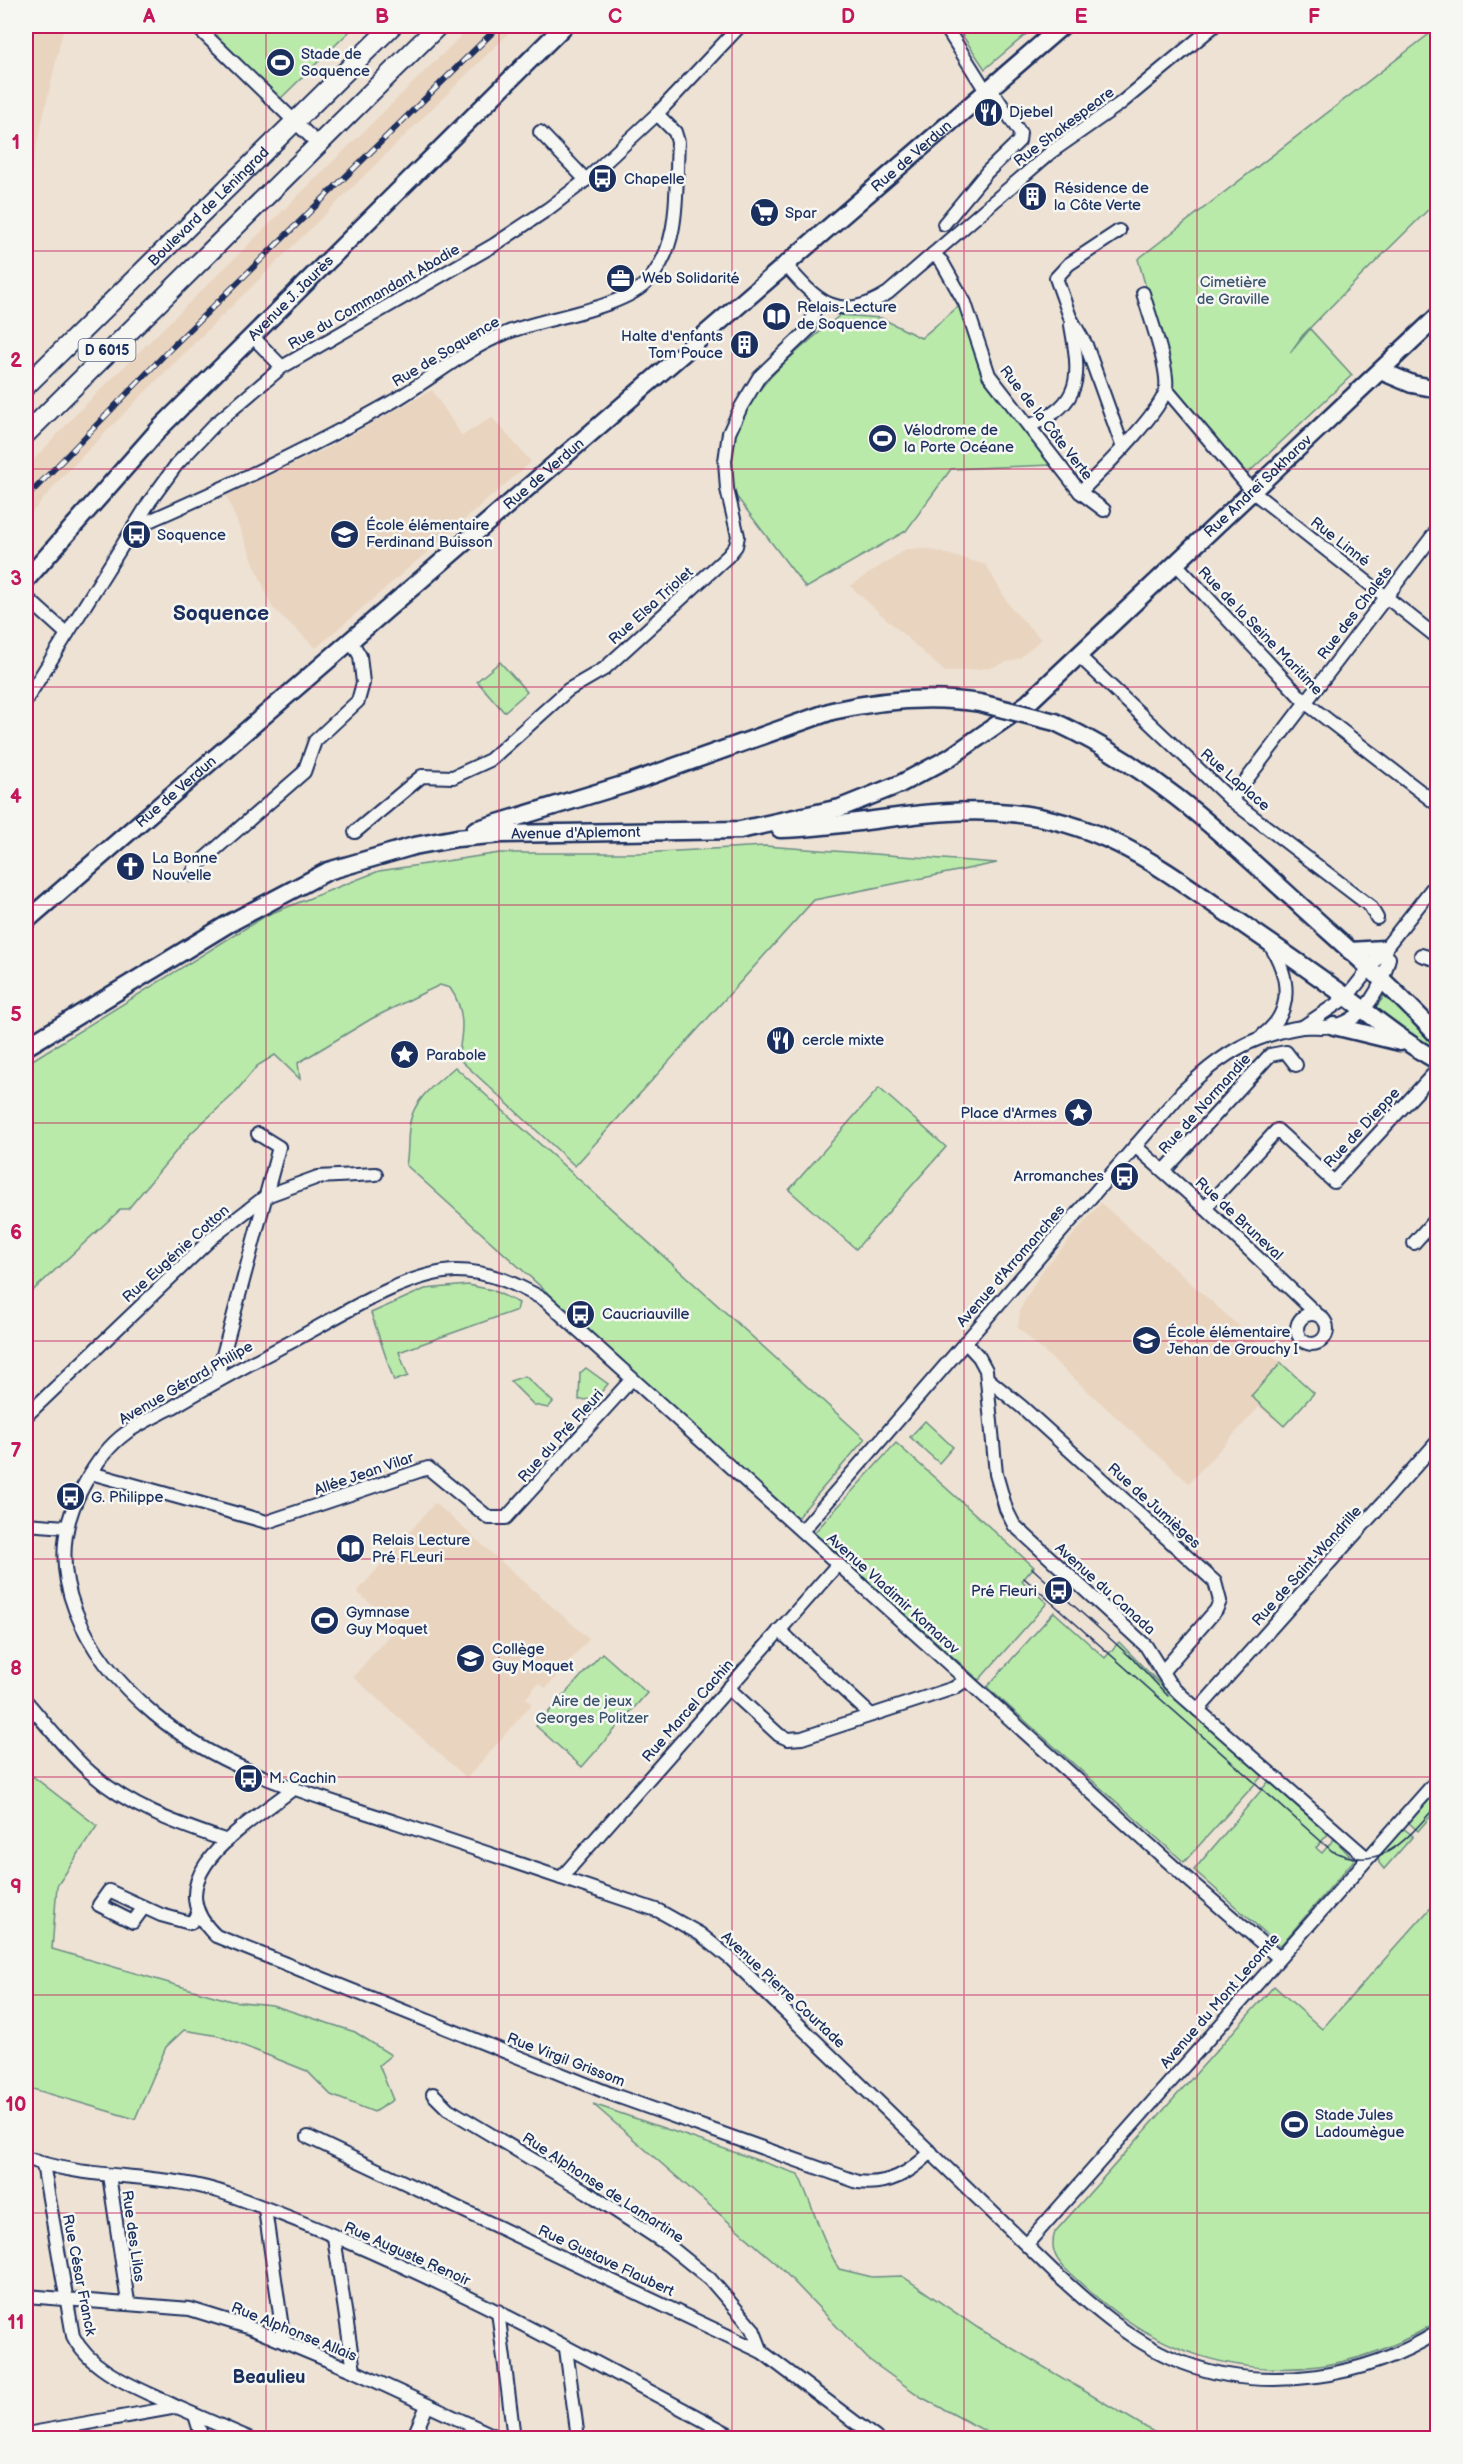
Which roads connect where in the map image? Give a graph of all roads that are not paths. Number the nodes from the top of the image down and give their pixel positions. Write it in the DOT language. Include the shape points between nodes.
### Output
graph roads {
  1 [pos="196,26"];
  2 [pos="392,26"];
  3 [pos="438,26"];
  4 [pos="564,26"];
  5 [pos="740,26"];
  6 [pos="945,26"];
  7 [pos="1062,26"];
  8 [pos="1214,26"];
  9 [pos="988,89"];
  10 [pos="657,114"];
  11 [pos="293,122"];
  12 [pos="540,132"];
  13 [pos="319,145"];
  14 [pos="585,180"];
  15 [pos="944,224"];
  16 [pos="1119,231"];
  17 [pos="933,254"];
  18 [pos="784,263"];
  19 [pos="1143,293"];
  20 [pos="818,300"];
  21 [pos="1437,316"];
  22 [pos="1070,317"];
  23 [pos="253,337"];
  24 [pos="282,367"];
  25 [pos="1381,370"];
  26 [pos="26,386"];
  27 [pos="1166,389"];
  28 [pos="1437,389"];
  29 [pos="1029,426"];
  30 [pos="26,434"];
  31 [pos="1123,448"];
  32 [pos="1080,492"];
  33 [pos="1253,492"];
  34 [pos="1104,510"];
  35 [pos="133,528"];
  36 [pos="1437,530"];
  37 [pos="1177,565"];
  38 [pos="26,579"];
  39 [pos="26,597"];
  40 [pos="1386,597"];
  41 [pos="67,634"];
  42 [pos="1437,638"];
  43 [pos="350,639"];
  44 [pos="1078,656"];
  45 [pos="26,700"];
  46 [pos="1306,703"];
  47 [pos="1232,800"];
  48 [pos="1437,805"];
  49 [pos="740,830"];
  50 [pos="355,832"];
  51 [pos="458,838"];
  52 [pos="192,875"];
  53 [pos="1437,881"];
  54 [pos="1377,918"];
  55 [pos="26,921"];
  56 [pos="1268,941"];
  57 [pos="1388,950"];
  58 [pos="1350,951"];
  59 [pos="1421,955"];
  60 [pos="1437,960"];
  61 [pos="1368,968"];
  62 [pos="1383,982"];
  63 [pos="1399,996"];
  64 [pos="1347,997"];
  65 [pos="1363,1009"];
  66 [pos="1334,1026"];
  67 [pos="1301,1027"];
  68 [pos="1437,1036"];
  69 [pos="1259,1038"];
  70 [pos="1409,1045"];
  71 [pos="26,1046"];
  72 [pos="1437,1061"];
  73 [pos="1296,1065"];
  74 [pos="1437,1069"];
  75 [pos="258,1134"];
  76 [pos="1135,1146"];
  77 [pos="1164,1171"];
  78 [pos="376,1174"];
  79 [pos="266,1196"];
  80 [pos="1205,1208"];
  81 [pos="1437,1216"];
  82 [pos="1414,1243"];
  83 [pos="477,1274"];
  84 [pos="1319,1316"];
  85 [pos="965,1342"];
  86 [pos="632,1379"];
  87 [pos="989,1380"];
  88 [pos="216,1381"];
  89 [pos="26,1416"];
  90 [pos="1437,1441"];
  91 [pos="91,1473"];
  92 [pos="513,1513"];
  93 [pos="26,1524"];
  94 [pos="66,1527"];
  95 [pos="802,1531"];
  96 [pos="838,1564"];
  97 [pos="779,1630"];
  98 [pos="1162,1671"];
  99 [pos="966,1680"];
  100 [pos="728,1688"];
  101 [pos="26,1701"];
  102 [pos="1198,1710"];
  103 [pos="871,1715"];
  104 [pos="1437,1779"];
  105 [pos="294,1788"];
  106 [pos="227,1841"];
  107 [pos="1366,1858"];
  108 [pos="561,1878"];
  109 [pos="144,1907"];
  110 [pos="199,1915"];
  111 [pos="1278,1957"];
  112 [pos="433,2094"];
  113 [pos="308,2136"];
  114 [pos="931,2152"];
  115 [pos="26,2158"];
  116 [pos="43,2164"];
  117 [pos="109,2175"];
  118 [pos="265,2209"];
  119 [pos="334,2237"];
  120 [pos="1027,2244"];
  121 [pos="26,2296"];
  122 [pos="66,2300"];
  123 [pos="128,2302"];
  124 [pos="498,2311"];
  125 [pos="1437,2332"];
  126 [pos="284,2342"];
  127 [pos="566,2349"];
  128 [pos="762,2352"];
  129 [pos="354,2371"];
  130 [pos="427,2406"];
  131 [pos="177,2408"];
  132 [pos="195,2415"];
  133 [pos="26,2434"];
  134 [pos="482,2435"];
  135 [pos="202,2439"];
  136 [pos="249,2439"];
  137 [pos="413,2439"];
  138 [pos="499,2439"];
  139 [pos="514,2439"];
  140 [pos="578,2439"];
  141 [pos="736,2439"];
  142 [pos="876,2439"];
  1 -- 11 [label="street"];
  2 -- 11 [label="main road, Boulevard de Léningrad / D 6015"];
  3 -- 13 [label="main road, D 6015"];
  4 -- 23 [label="street, Avenue J. Jaurès"];
  5 -- 10 [label="street, Rue du Commandant Abadie"];
  6 -- 9 [label="street"];
  7 -- 9 [label="street, Rue de Verdun"];
  8 -- 17 [label="street, Rue Shakespeare" via="1121,103 1051,152"];
  9 -- 15 [label="street" via="1020,133 1019,141"];
  9 -- 18 [label="street, Rue de Verdun"];
  10 -- 14 [label="street, Rue du Commandant Abadie"];
  10 -- 35 [label="street, Rue de Soquence" via="675,132 678,142 672,238 666,257 645,284 615,301 505,333 284,461"];
  11 -- 13 [label="street"];
  11 -- 26 [label="main road, Boulevard de Léningrad / D 6015"];
  12 -- 14 [label="street"];
  13 -- 30 [label="main road, D 6015"];
  14 -- 24 [label="street, Rue du Commandant Abadie" via="494,245"];
  16 -- 22 [label="street" via="1056,278"];
  17 -- 20 [label="street" via="874,301 846,309"];
  17 -- 29 [label="street, Rue de la Côte Verte" via="942,262 964,303 989,375"];
  18 -- 20 [label="street"];
  18 -- 43 [label="street, Rue de Verdun"];
  19 -- 27 [label="street"];
  20 -- 50 [label="street, Rue Elsa Triolet" via="809,329 759,377 729,433 725,460 727,489 738,536 728,556 604,669 568,690 490,760 453,777 422,776"];
  21 -- 25 [label="street, Rue Andreï Sakharov"];
  22 -- 29 [label="street" via="1078,378 1058,411"];
  22 -- 31 [label="street" via="1086,345"];
  23 -- 24 [label="street"];
  23 -- 38 [label="street, Avenue J. Jaurès" via="160,428"];
  24 -- 35 [label="street, Rue du Commandant Abadie" via="215,424 177,464"];
  25 -- 28 [label="street"];
  25 -- 33 [label="street, Rue Andreï Sakharov"];
  27 -- 31 [label="street"];
  27 -- 33 [label="street, Rue Linné"];
  29 -- 32 [label="street, Rue de la Côte Verte"];
  31 -- 32 [label="street"];
  32 -- 34 [label="street, Rue de la Côte Verte"];
  33 -- 37 [label="street, Rue Andreï Sakharov"];
  33 -- 40 [label="street, Rue Linné"];
  35 -- 41 [label="street, Rue du Commandant Abadie"];
  36 -- 40 [label="street, Rue des Chalets"];
  37 -- 44 [label="street, Rue Andreï Sakharov"];
  37 -- 46 [label="street, Rue de la Seine Maritime"];
  39 -- 41 [label="street"];
  40 -- 42 [label="street, Rue Linné"];
  40 -- 46 [label="street, Rue des Chalets"];
  41 -- 45 [label="street, Rue du Commandant Abadie"];
  43 -- 52 [label="street" via="360,656 363,682 358,701 315,741 304,772 196,866"];
  43 -- 55 [label="street, Rue de Verdun"];
  44 -- 47 [label="street, Rue Laplace"];
  44 -- 49 [label="street, Avenue d'Aplemont" via="1009,719 950,758 900,784 840,808"];
  46 -- 47 [label="street, Rue des Chalets"];
  46 -- 48 [label="street, Rue de la Seine Maritime"];
  47 -- 54 [label="street, Rue Laplace" via="1370,906"];
  49 -- 51 [label="street, Avenue d'Aplemont"];
  49 -- 56 [label="street" via="828,827 948,811 1037,816 1079,826 1147,858"];
  51 -- 58 [label="street, bridge" via="832,711 899,700 951,698 1055,722 1121,756 1194,809"];
  51 -- 71 [label="street, Avenue d'Aplemont" via="414,846 328,871 228,924"];
  53 -- 57 [label="street"];
  56 -- 64 [label="street"];
  56 -- 69 [label="street, Avenue d'Arromanches" via="1282,964 1286,990 1284,1009 1273,1028"];
  57 -- 58 [label="street"];
  57 -- 61 [label="street"];
  57 -- 62 [label="street"];
  57 -- 63 [label="street"];
  58 -- 61 [label="street"];
  59 -- 60 [label="street"];
  61 -- 62 [label="street"];
  61 -- 64 [label="street"];
  62 -- 63 [label="street"];
  62 -- 65 [label="street"];
  63 -- 68 [label="street"];
  64 -- 65 [label="street"];
  64 -- 67 [label="street, Avenue d'Arromanches"];
  65 -- 66 [label="street, Avenue d'Arromanches"];
  65 -- 70 [label="street"];
  66 -- 67 [label="street, Avenue d'Arromanches"];
  66 -- 70 [label="street"];
  67 -- 69 [label="street, Avenue d'Arromanches"];
  69 -- 76 [label="street, Avenue d'Arromanches" via="1210,1067 1183,1091"];
  70 -- 72 [label="street"];
  73 -- 77 [label="street, Rue de Normandie" via="1286,1052 1270,1055"];
  74 -- 80 [label="street, Rue de Dieppe" via="1334,1182 1276,1130"];
  75 -- 79 [label="street" via="279,1147"];
  76 -- 77 [label="street, Rue de Bruneval"];
  76 -- 85 [label="street, Avenue d'Arromanches"];
  77 -- 80 [label="street, Rue de Bruneval"];
  78 -- 79 [label="street, Rue Eugénie Cotton" via="318,1177"];
  79 -- 88 [label="street"];
  79 -- 89 [label="street, Rue Eugénie Cotton" via="214,1236"];
  80 -- 84 [label="street, Rue de Bruneval"];
  81 -- 82 [label="street"];
  83 -- 86 [label="street, Avenue Vladimir Komarov" via="498,1276 545,1300"];
  83 -- 88 [label="street, Avenue Gérard Philipe" via="457,1271 407,1281"];
  85 -- 87 [label="street, Avenue du Canada" via="980,1358"];
  85 -- 95 [label="street, Avenue d'Arromanches"];
  86 -- 92 [label="street, Rue du Pré Fleuri"];
  86 -- 95 [label="street, Avenue Vladimir Komarov"];
  87 -- 98 [label="street, Avenue du Canada" via="996,1474 1014,1525 1146,1646"];
  87 -- 98 [label="street, Rue de Jumièges" via="1215,1582 1220,1600 1216,1610"];
  88 -- 91 [label="street, Avenue Gérard Philipe" via="126,1433"];
  90 -- 102 [label="street, Rue de Saint-Wandrille"];
  91 -- 92 [label="street, Allée Jean Vilar" via="267,1522 428,1468 489,1518 506,1518"];
  91 -- 94 [label="street, Avenue Gérard Philipe"];
  93 -- 94 [label="street"];
  94 -- 105 [label="street, Avenue Gérard Philipe" via="63,1563 71,1601 86,1635 118,1678 153,1713 193,1743"];
  95 -- 96 [label="street, Avenue Vladimir Komarov"];
  96 -- 97 [label="street, Rue Marcel Cachin"];
  96 -- 99 [label="street, Avenue Vladimir Komarov"];
  97 -- 100 [label="street, Rue Marcel Cachin"];
  97 -- 103 [label="street"];
  98 -- 102 [label="street, Avenue du Canada"];
  99 -- 103 [label="street" via="954,1688"];
  99 -- 111 [label="street, Avenue Vladimir Komarov"];
  100 -- 103 [label="street" via="788,1739"];
  100 -- 108 [label="street, Rue Marcel Cachin"];
  101 -- 106 [label="street" via="90,1773 131,1803"];
  102 -- 107 [label="street, Avenue du Canada"];
  104 -- 107 [label="street, Avenue du Mont Lecomte"];
  105 -- 106 [label="street"];
  105 -- 108 [label="street, Avenue Pierre Courtade"];
  106 -- 110 [label="street" via="196,1877"];
  107 -- 111 [label="street, Avenue du Mont Lecomte"];
  108 -- 114 [label="street, Avenue Pierre Courtade" via="659,1911 700,1934 731,1959"];
  109 -- 110 [label="street" via="190,1923"];
  110 -- 114 [label="street, Rue Virgil Grissom" via="216,1936 611,2094 858,2182 891,2181"];
  111 -- 120 [label="street, Avenue du Mont Lecomte"];
  112 -- 128 [label="street, Rue Alphonse de Lamartine" via="448,2109 668,2245 717,2287 753,2329"];
  113 -- 128 [label="street, Rue Gustave Flaubert"];
  114 -- 120 [label="street, Avenue Pierre Courtade"];
  115 -- 116 [label="street, Rue Auguste Renoir"];
  116 -- 117 [label="street, Rue Auguste Renoir"];
  116 -- 122 [label="street, Rue César Franck"];
  117 -- 118 [label="street, Rue Auguste Renoir" via="187,2183"];
  117 -- 123 [label="street, Rue des Lilas"];
  118 -- 119 [label="street, Rue Auguste Renoir"];
  118 -- 126 [label="street"];
  119 -- 124 [label="street, Rue Auguste Renoir"];
  119 -- 129 [label="street"];
  120 -- 125 [label="street, Avenue Pierre Courtade" via="1089,2304 1141,2342 1184,2363 1239,2377 1300,2378 1367,2366"];
  121 -- 122 [label="street, Rue Alphonse Allais"];
  122 -- 123 [label="street, Rue Alphonse Allais"];
  122 -- 131 [label="street, Rue César Franck" via="73,2336 81,2352"];
  123 -- 126 [label="street, Rue Alphonse Allais" via="190,2309"];
  124 -- 127 [label="street, Rue Auguste Renoir"];
  124 -- 139 [label="street"];
  126 -- 129 [label="street, Rue Alphonse Allais"];
  127 -- 140 [label="street"];
  127 -- 141 [label="street, Rue Auguste Renoir"];
  128 -- 142 [label="street, Rue Gustave Flaubert"];
  129 -- 130 [label="street, Rue Alphonse Allais"];
  130 -- 134 [label="street, Rue Alphonse Allais"];
  130 -- 137 [label="street"];
  131 -- 132 [label="street, Rue César Franck"];
  131 -- 133 [label="street"];
  132 -- 135 [label="street"];
  132 -- 136 [label="street, Rue César Franck"];
  134 -- 138 [label="street, Rue Alphonse Allais"];
}
